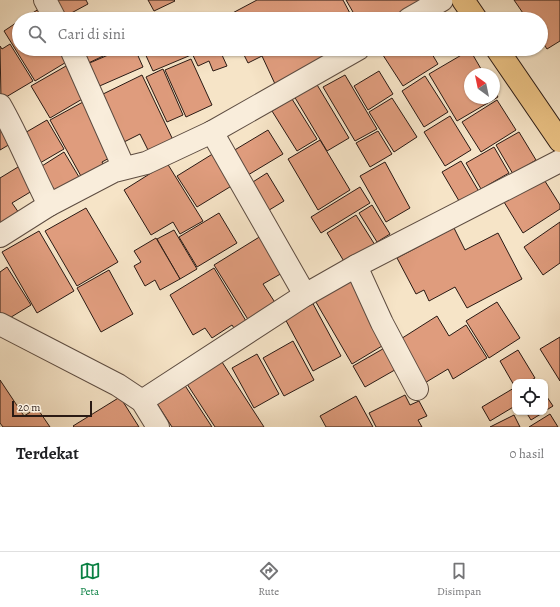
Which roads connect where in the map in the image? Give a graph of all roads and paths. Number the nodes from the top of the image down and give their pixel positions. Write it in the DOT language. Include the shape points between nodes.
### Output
graph roads {
  1 [pos="45,0"];
  2 [pos="442,0"];
  3 [pos="463,0"];
  4 [pos="51,12"];
  5 [pos="421,12"];
  6 [pos="471,12"];
  7 [pos="74,56"];
  8 [pos="346,56"];
  9 [pos="502,56"];
  10 [pos="0,105"];
  11 [pos="212,132"];
  12 [pos="560,141"];
  13 [pos="560,160"];
  14 [pos="124,168"];
  15 [pos="49,205"];
  16 [pos="0,236"];
  17 [pos="356,266"];
  18 [pos="305,295"];
  19 [pos="0,324"];
  20 [pos="417,388"];
  21 [pos="142,401"];
  22 [pos="158,427"];
  1 -- 4 [label="street"];
  2 -- 5 [label="street"];
  3 -- 6 [label="main road"];
  7 -- 14 [label="street"];
  8 -- 11 [label="street"];
  9 -- 12 [label="main road"];
  10 -- 15 [label="street"];
  11 -- 14 [label="street" via="146,163"];
  11 -- 18 [label="street"];
  13 -- 17 [label="street"];
  14 -- 15 [label="street"];
  15 -- 16 [label="street"];
  17 -- 18 [label="street"];
  17 -- 20 [label="street" via="382,323"];
  18 -- 21 [label="street"];
  19 -- 21 [label="street" via="118,385"];
  21 -- 22 [label="street"];
}
